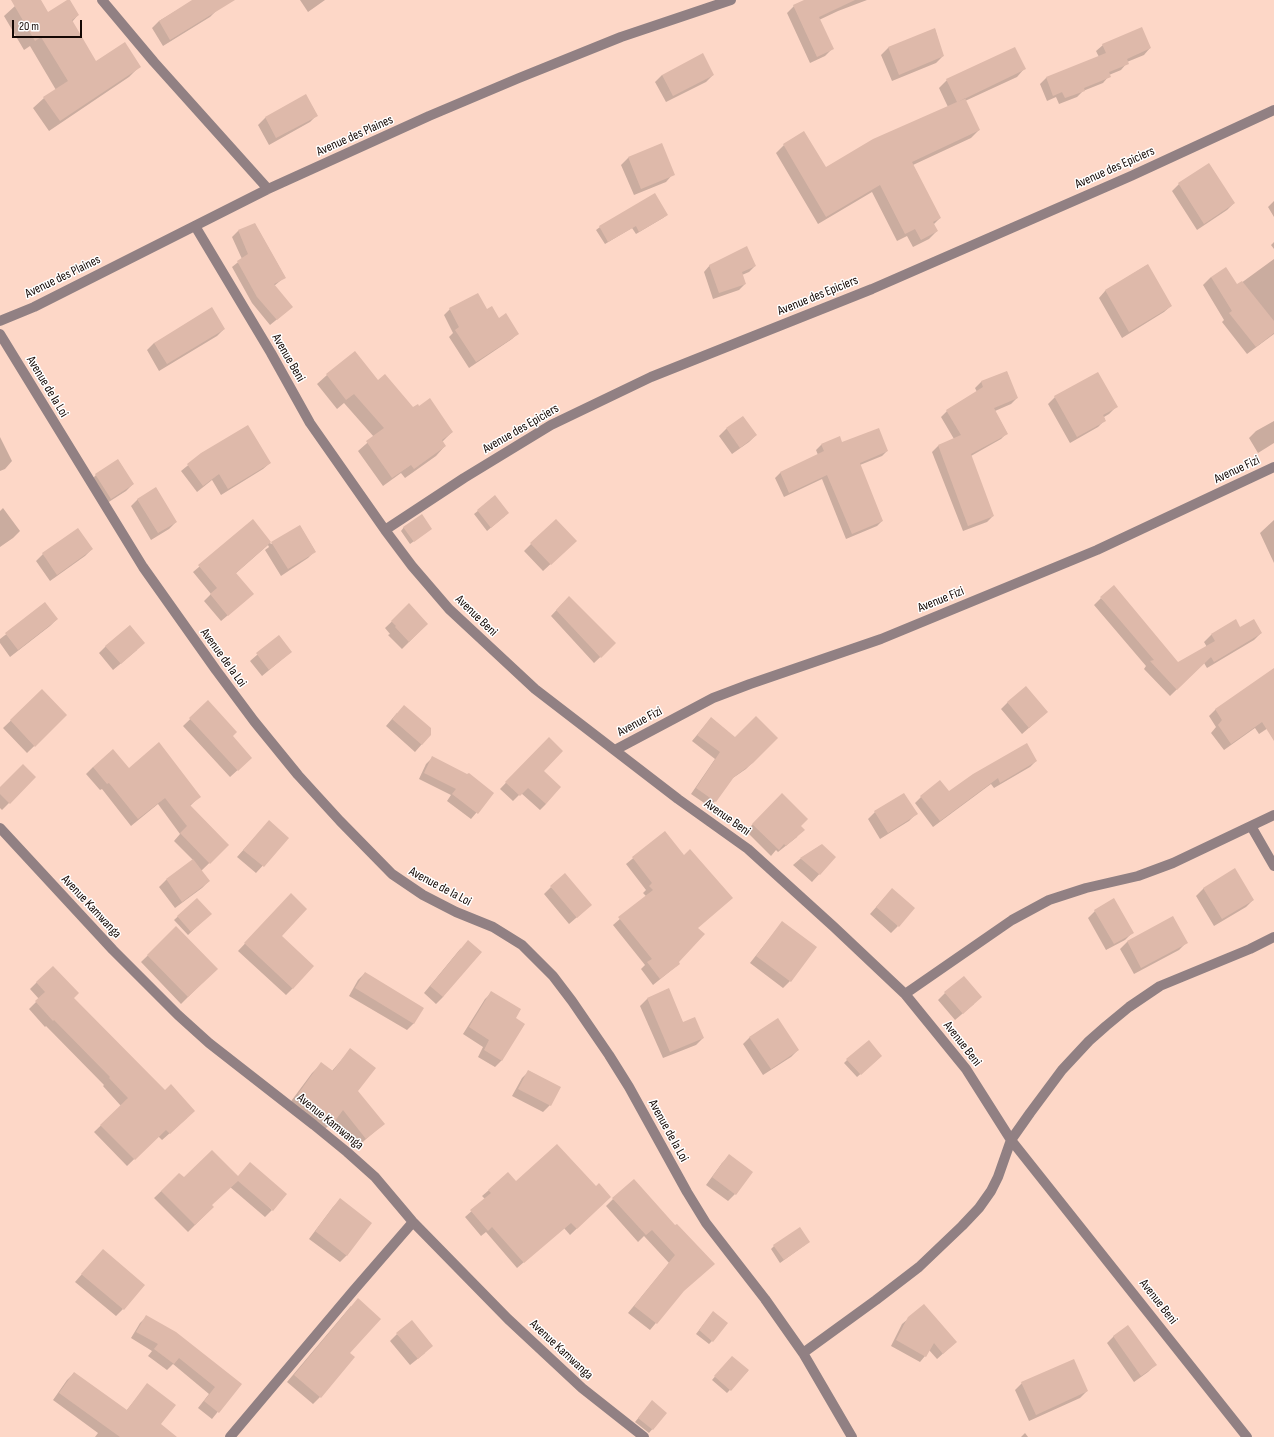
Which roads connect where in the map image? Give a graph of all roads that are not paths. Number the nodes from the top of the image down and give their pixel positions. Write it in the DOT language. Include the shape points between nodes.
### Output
graph roads {
  1 [pos="102,0"];
  2 [pos="731,0"];
  3 [pos="1274,110"];
  4 [pos="268,189"];
  5 [pos="195,226"];
  6 [pos="0,321"];
  7 [pos="0,334"];
  8 [pos="1274,467"];
  9 [pos="385,530"];
  10 [pos="615,750"];
  11 [pos="1274,816"];
  12 [pos="1251,826"];
  13 [pos="0,828"];
  14 [pos="1274,866"];
  15 [pos="1274,937"];
  16 [pos="905,994"];
  17 [pos="1011,1140"];
  18 [pos="413,1222"];
  19 [pos="803,1353"];
  20 [pos="230,1437"];
  21 [pos="644,1437"];
  22 [pos="852,1437"];
  23 [pos="1247,1437"];
  1 -- 4 [label="street"];
  2 -- 4 [label="street, Avenue des Plaines" via="621,37 526,75"];
  3 -- 9 [label="street, Avenue des Epiciers" via="1131,176 872,289 644,380 551,425"];
  4 -- 5 [label="street, Avenue des Plaines"];
  5 -- 6 [label="street, Avenue des Plaines" via="34,307"];
  5 -- 9 [label="street, Avenue Beni" via="310,423"];
  7 -- 19 [label="street, Avenue de la Loi" via="143,567 254,721 298,775 392,874 423,896 514,939 553,976 609,1055 702,1216"];
  8 -- 10 [label="street, Avenue Fizi" via="1090,553 881,639 713,698"];
  9 -- 10 [label="street, Avenue Beni" via="449,609 535,688"];
  10 -- 16 [label="street, Avenue Beni" via="748,849"];
  11 -- 12 [label="street"];
  12 -- 14 [label="street"];
  12 -- 16 [label="street" via="1173,863 1138,876 1049,900 1012,920"];
  13 -- 18 [label="street, Avenue Kamwanga" via="113,950 178,1014 209,1043 347,1152 375,1177"];
  15 -- 17 [label="street" via="1160,986 1129,1007 1089,1040 1062,1070"];
  16 -- 17 [label="street, Avenue Beni" via="966,1069"];
  17 -- 19 [label="street" via="991,1191 962,1226 920,1267"];
  17 -- 23 [label="street, Avenue Beni"];
  18 -- 20 [label="street"];
  18 -- 21 [label="street, Avenue Kamwanga" via="508,1319 582,1388"];
  19 -- 22 [label="street, Avenue de la Loi"];
}
